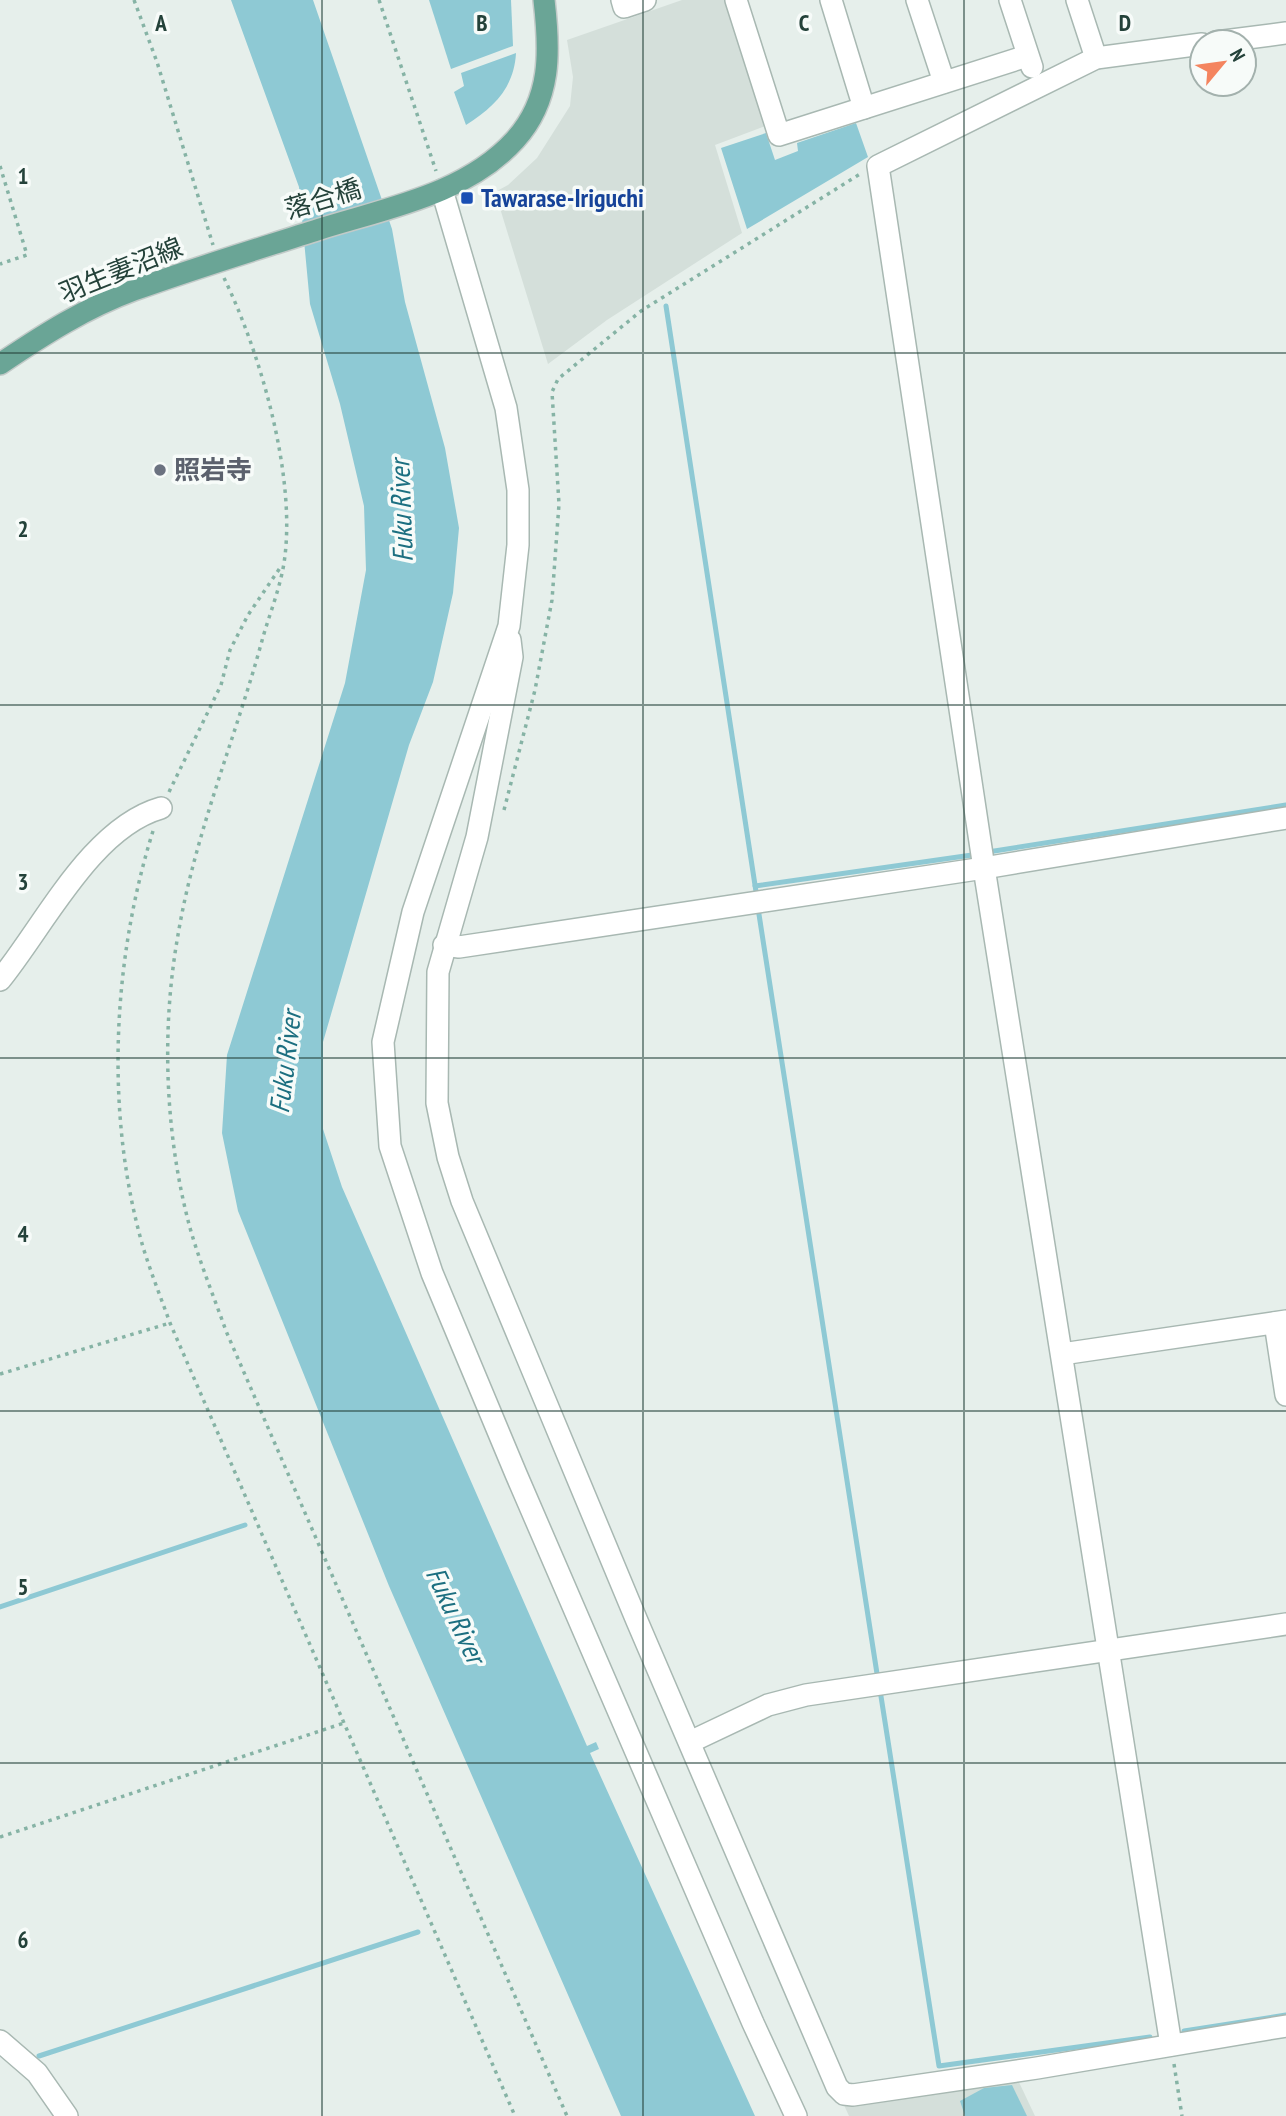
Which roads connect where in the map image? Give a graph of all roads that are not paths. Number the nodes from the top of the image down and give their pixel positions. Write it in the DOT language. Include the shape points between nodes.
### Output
graph roads {
  1 [pos="544,0"];
  2 [pos="622,0"];
  3 [pos="645,0"];
  4 [pos="736,0"];
  5 [pos="831,0"];
  6 [pos="917,0"];
  7 [pos="1010,0"];
  8 [pos="1077,0"];
  9 [pos="1286,33"];
  10 [pos="1258,37"];
  11 [pos="1188,46"];
  12 [pos="1027,56"];
  13 [pos="1096,58"];
  14 [pos="944,82"];
  15 [pos="1040,85"];
  16 [pos="864,108"];
  17 [pos="436,192"];
  18 [pos="225,259"];
  19 [pos="0,364"];
  20 [pos="509,626"];
  21 [pos="161,808"];
  22 [pos="1286,818"];
  23 [pos="984,868"];
  24 [pos="444,945"];
  25 [pos="0,980"];
  26 [pos="1281,1322"];
  27 [pos="1062,1353"];
  28 [pos="1286,1395"];
  29 [pos="1286,1624"];
  30 [pos="1107,1651"];
  31 [pos="690,1742"];
  32 [pos="1286,2026"];
  33 [pos="0,2041"];
  34 [pos="1171,2045"];
  35 [pos="67,2116"];
  36 [pos="796,2116"];
  1 -- 17 [label="main road" via="548,64 536,109 502,152"];
  2 -- 3 [label="street" via="624,7"];
  4 -- 16 [label="street" via="779,135"];
  5 -- 16 [label="street"];
  6 -- 14 [label="street"];
  7 -- 12 [label="street"];
  8 -- 13 [label="street"];
  9 -- 10 [label="street"];
  11 -- 13 [label="street"];
  12 -- 14 [label="street"];
  12 -- 15 [label="street"];
  13 -- 15 [label="street"];
  14 -- 16 [label="street"];
  15 -- 23 [label="street" via="878,166"];
  17 -- 18 [label="main road, 落合橋"];
  17 -- 20 [label="street" via="492,352 513,445 518,545"];
  18 -- 19 [label="main road, 羽生妻沼線" via="99,304"];
  20 -- 24 [label="street" via="512,657 500,726 477,837"];
  20 -- 36 [label="street" via="413,912 383,1042 390,1146 432,1273 511,1462"];
  21 -- 25 [label="street" via="127,825 96,853"];
  22 -- 23 [label="street"];
  23 -- 24 [label="street" via="459,947"];
  23 -- 27 [label="street"];
  24 -- 31 [label="street" via="438,972 435,1069 448,1157 462,1201"];
  26 -- 27 [label="street"];
  26 -- 28 [label="street"];
  27 -- 30 [label="street"];
  29 -- 30 [label="street"];
  30 -- 31 [label="street" via="806,1695 768,1705"];
  30 -- 34 [label="street"];
  31 -- 34 [label="street" via="837,2087 844,2094"];
  32 -- 34 [label="street"];
  33 -- 35 [label="street" via="37,2073"];
}
